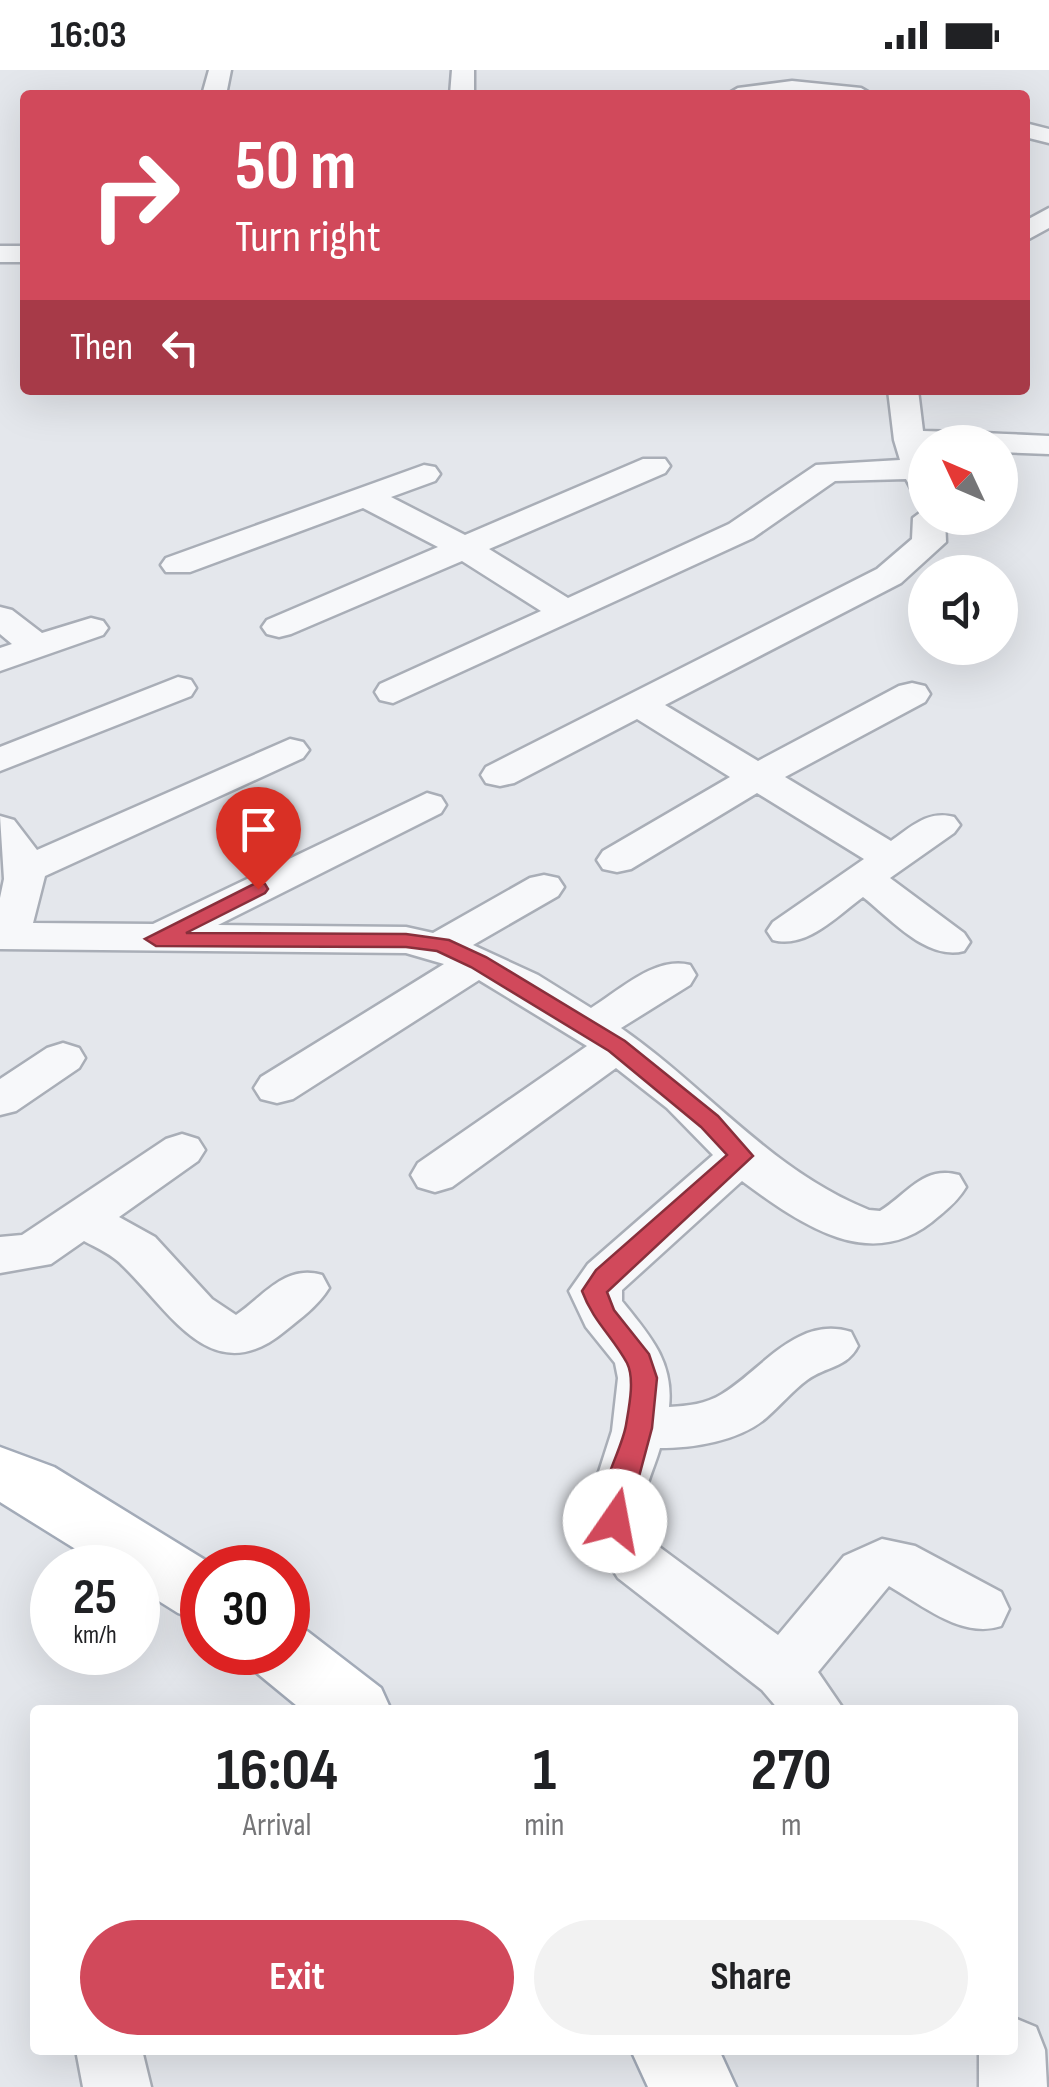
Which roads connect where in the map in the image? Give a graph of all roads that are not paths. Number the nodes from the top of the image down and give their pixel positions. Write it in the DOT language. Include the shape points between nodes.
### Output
graph roads {
  1 [pos="769,90"];
  2 [pos="805,90"];
  3 [pos="904,395"];
  4 [pos="910,425"];
  5 [pos="1018,444"];
  6 [pos="1049,445"];
  7 [pos="654,466"];
  8 [pos="908,466"];
  9 [pos="424,474"];
  10 [pos="363,496"];
  11 [pos="929,535"];
  12 [pos="465,548"];
  13 [pos="178,566"];
  14 [pos="567,612"];
  15 [pos="0,618"];
  16 [pos="279,627"];
  17 [pos="91,628"];
  18 [pos="38,648"];
  19 [pos="0,660"];
  20 [pos="178,688"];
  21 [pos="393,692"];
  22 [pos="912,694"];
  23 [pos="638,704"];
  24 [pos="290,750"];
  25 [pos="0,760"];
  26 [pos="500,775"];
  27 [pos="759,776"];
  28 [pos="427,805"];
  29 [pos="940,826"];
  30 [pos="0,828"];
  31 [pos="617,860"];
  32 [pos="878,869"];
  33 [pos="26,870"];
  34 [pos="544,887"];
  35 [pos="788,932"];
  36 [pos="4,936"];
  37 [pos="156,939"];
  38 [pos="949,942"];
  39 [pos="460,953"];
  40 [pos="675,975"];
  41 [pos="603,1037"];
  42 [pos="63,1058"];
  43 [pos="277,1088"];
  44 [pos="0,1100"];
  45 [pos="182,1150"];
  46 [pos="741,1156"];
  47 [pos="435,1175"];
  48 [pos="942,1187"];
  49 [pos="85,1219"];
  50 [pos="0,1254"];
  51 [pos="304,1288"];
  52 [pos="833,1346"];
  53 [pos="639,1428"];
  54 [pos="0,1474"];
  55 [pos="180,1579"];
  56 [pos="981,1609"];
  57 [pos="310,1674"];
  58 [pos="799,1691"];
  59 [pos="349,1705"];
  60 [pos="110,2055"];
  61 [pos="675,2055"];
  62 [pos="1012,2055"];
  63 [pos="116,2087"];
  64 [pos="695,2087"];
  65 [pos="1013,2087"];
  1 -- 2 [label="street"];
  3 -- 4 [label="street"];
  5 -- 6 [label="street"];
  7 -- 12 [label="street"];
  8 -- 14 [label="street" via="826,472 758,522"];
  9 -- 10 [label="street"];
  10 -- 12 [label="street"];
  10 -- 13 [label="street"];
  11 -- 23 [label="street" via="889,576"];
  12 -- 14 [label="street"];
  12 -- 16 [label="street"];
  14 -- 21 [label="street"];
  15 -- 18 [label="street"];
  17 -- 18 [label="street"];
  18 -- 19 [label="street"];
  20 -- 25 [label="street"];
  22 -- 27 [label="street"];
  23 -- 26 [label="street"];
  23 -- 27 [label="street"];
  24 -- 33 [label="street"];
  27 -- 31 [label="street"];
  27 -- 32 [label="street"];
  28 -- 37 [label="street"];
  29 -- 32 [label="street"];
  30 -- 33 [label="street" via="21,849"];
  32 -- 35 [label="street"];
  32 -- 38 [label="street"];
  33 -- 36 [label="street"];
  34 -- 39 [label="street"];
  36 -- 37 [label="street"];
  37 -- 39 [label="street" via="406,940"];
  39 -- 41 [label="street"];
  39 -- 43 [label="street"];
  40 -- 41 [label="street"];
  41 -- 46 [label="street" via="710,1122"];
  41 -- 47 [label="street"];
  42 -- 44 [label="street"];
  45 -- 49 [label="street"];
  46 -- 48 [label="street" via="864,1228 903,1220"];
  46 -- 53 [label="street" via="594,1291 603,1314 640,1361"];
  49 -- 50 [label="street" via="34,1251"];
  49 -- 51 [label="street" via="138,1250 194,1312 229,1336 255,1328"];
  52 -- 53 [label="street" via="790,1365 726,1417 689,1427"];
  53 -- 58 [label="street" via="616,1500 624,1546"];
  54 -- 55 [label="main road" via="31,1486"];
  56 -- 58 [label="street" via="895,1562 882,1562 855,1582"];
  57 -- 59 [label="main road"];
  60 -- 63 [label="street"];
  61 -- 64 [label="main road"];
  62 -- 65 [label="street"];
}
